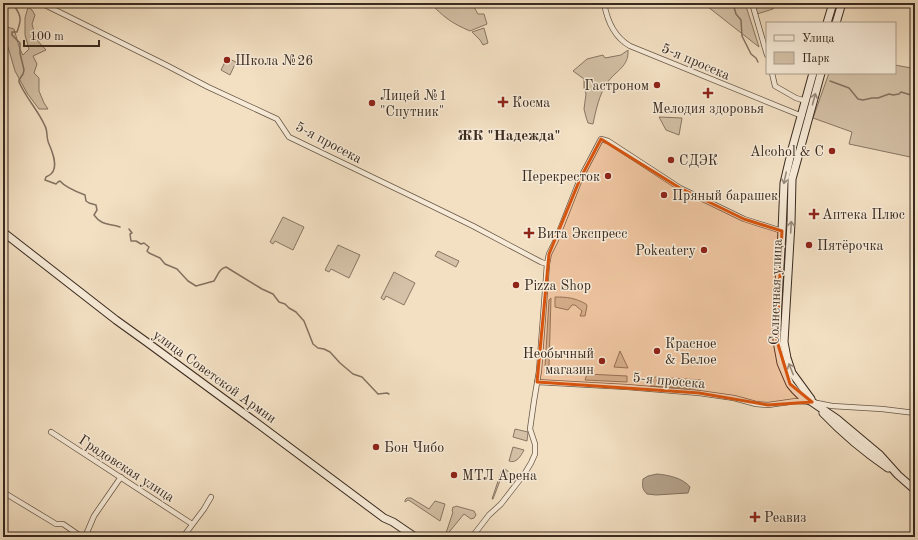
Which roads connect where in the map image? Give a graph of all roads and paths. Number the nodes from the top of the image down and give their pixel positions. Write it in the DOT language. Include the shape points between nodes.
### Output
graph roads {
  1 [pos="11,3"];
  2 [pos="40,3"];
  3 [pos="604,3"];
  4 [pos="752,3"];
  5 [pos="833,3"];
  6 [pos="842,3"];
  7 [pos="3,7"];
  8 [pos="827,22"];
  9 [pos="836,22"];
  10 [pos="766,51"];
  11 [pos="772,74"];
  12 [pos="813,74"];
  13 [pos="821,74"];
  14 [pos="806,101"];
  15 [pos="802,116"];
  16 [pos="782,231"];
  17 [pos="3,232"];
  18 [pos="547,264"];
  19 [pos="537,382"];
  20 [pos="812,402"];
  21 [pos="915,413"];
  22 [pos="51,432"];
  23 [pos="121,477"];
  24 [pos="915,490"];
  25 [pos="3,492"];
  26 [pos="211,498"];
  27 [pos="192,524"];
  28 [pos="82,537"];
  29 [pos="85,537"];
  30 [pos="183,537"];
  31 [pos="415,537"];
  32 [pos="472,537"];
  1 -- 7 [label="street"];
  2 -- 18 [label="street, 5-я просека" via="277,119 289,137"];
  3 -- 15 [label="street, 5-я просека" via="614,31 630,46"];
  4 -- 10 [label="street"];
  5 -- 8 [label="main road"];
  6 -- 9 [label="main road"];
  11 -- 14 [label="street" via="775,86"];
  12 -- 14 [label="main road, Солнечная улица"];
  20 -- 13 [label="main road, Солнечная улица, one-way" via="792,373 784,342 792,179"];
  14 -- 15 [label="main road, Солнечная улица"];
  15 -- 16 [label="main road, Солнечная улица, one-way" via="784,183"];
  16 -- 18 [label="street" via="744,219 680,188 601,139 580,179"];
  16 -- 20 [label="main road, Солнечная улица" via="777,306 778,351 790,384 801,396"];
  17 -- 31 [label="main road, улица Советской Армии" via="116,320 384,518"];
  18 -- 19 [label="street"];
  19 -- 20 [label="street, 5-я просека" via="699,393 768,405"];
  19 -- 32 [label="street" via="530,430 535,444 535,454 525,473"];
  20 -- 21 [label="street, 5-я просека"];
  20 -- 24 [label="main road" via="832,423"];
  22 -- 23 [label="street, Градовская улица"];
  23 -- 27 [label="street, Градовская улица"];
  23 -- 29 [label="street" via="94,516"];
  25 -- 28 [label="street"];
  26 -- 27 [label="street"];
  27 -- 30 [label="street"];
}
